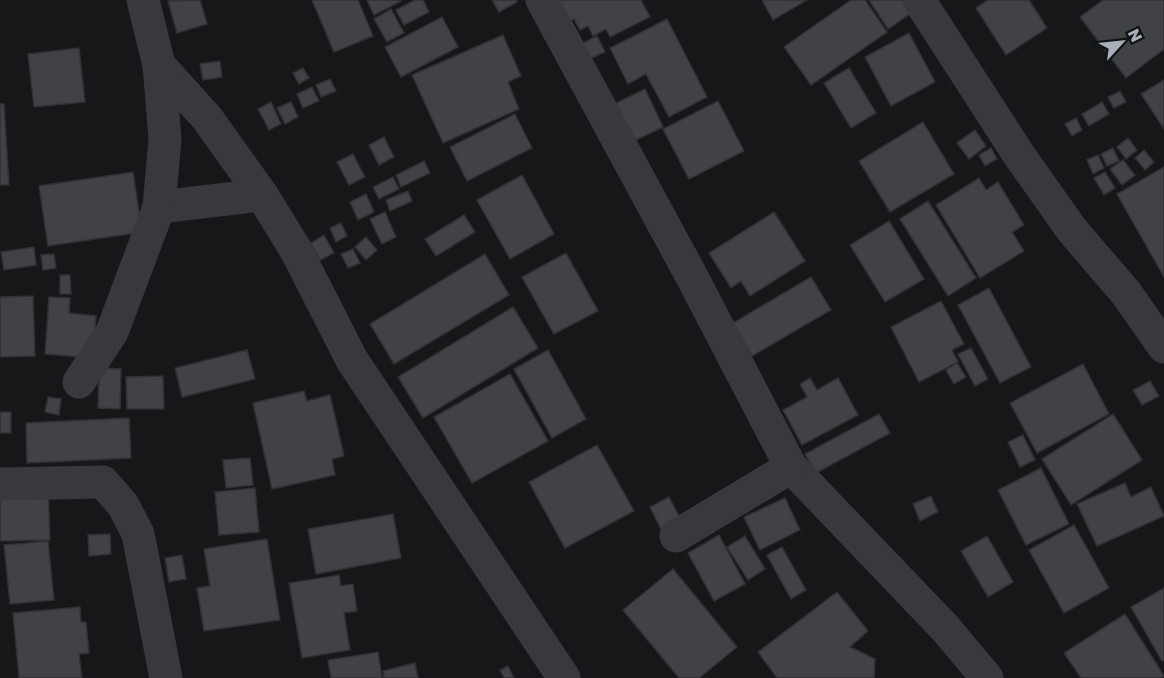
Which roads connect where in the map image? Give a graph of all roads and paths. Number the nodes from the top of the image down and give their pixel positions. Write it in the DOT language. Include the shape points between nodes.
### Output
graph roads {
  1 [pos="143,0"];
  2 [pos="542,0"];
  3 [pos="919,0"];
  4 [pos="159,64"];
  5 [pos="262,195"];
  6 [pos="159,207"];
  7 [pos="1164,347"];
  8 [pos="80,382"];
  9 [pos="791,467"];
  10 [pos="0,484"];
  11 [pos="676,536"];
  12 [pos="166,678"];
  13 [pos="564,678"];
  14 [pos="987,678"];
  1 -- 4 [label="street"];
  2 -- 9 [label="street"];
  3 -- 7 [label="street" via="1072,230 1126,293"];
  4 -- 5 [label="street" via="207,118"];
  4 -- 6 [label="street" via="165,139"];
  5 -- 6 [label="street"];
  5 -- 13 [label="street" via="297,252 352,360"];
  6 -- 8 [label="street" via="112,332"];
  9 -- 11 [label="street"];
  9 -- 14 [label="street" via="945,628"];
  10 -- 12 [label="street" via="103,482 123,505 138,534"];
}
